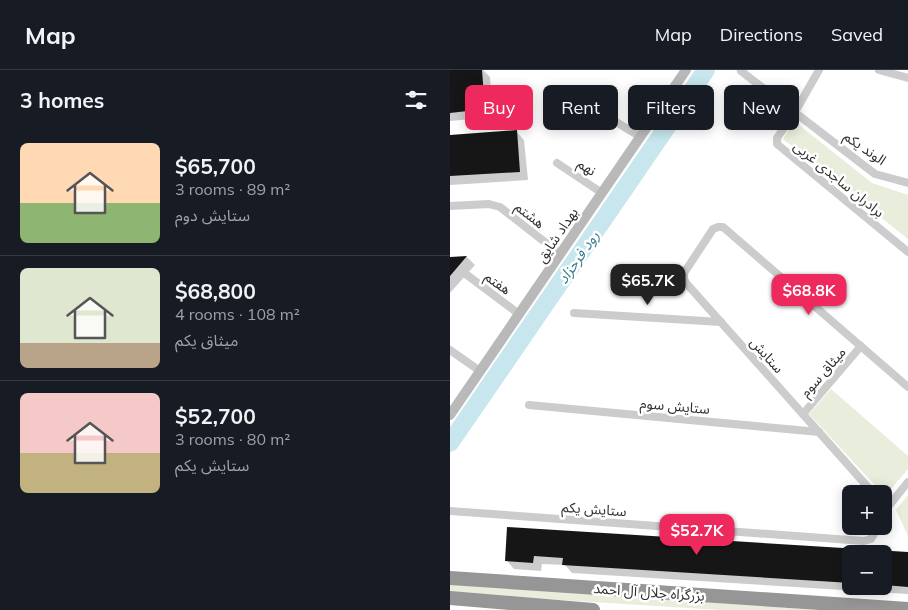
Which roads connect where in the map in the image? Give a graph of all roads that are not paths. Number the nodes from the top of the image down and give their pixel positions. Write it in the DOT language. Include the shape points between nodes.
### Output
graph roads {
  1 [pos="685,70"];
  2 [pos="819,70"];
  3 [pos="879,70"];
  4 [pos="741,71"];
  5 [pos="908,78"];
  6 [pos="759,85"];
  7 [pos="799,105"];
  8 [pos="799,115"];
  9 [pos="618,123"];
  10 [pos="783,130"];
  11 [pos="641,137"];
  12 [pos="557,163"];
  13 [pos="908,183"];
  14 [pos="602,193"];
  15 [pos="450,206"];
  16 [pos="908,252"];
  17 [pos="560,254"];
  18 [pos="462,272"];
  19 [pos="574,313"];
  20 [pos="519,314"];
  21 [pos="721,322"];
  22 [pos="861,346"];
  23 [pos="450,350"];
  24 [pos="480,372"];
  25 [pos="908,387"];
  26 [pos="529,406"];
  27 [pos="802,414"];
  28 [pos="450,415"];
  29 [pos="819,432"];
  30 [pos="908,482"];
  31 [pos="866,485"];
  32 [pos="892,501"];
  33 [pos="450,510"];
  34 [pos="874,535"];
  35 [pos="450,578"];
  36 [pos="450,598"];
  37 [pos="908,609"];
  38 [pos="593,610"];
  1 -- 11 [label="street, بهداد شایق"];
  2 -- 7 [label="street"];
  3 -- 5 [label="street"];
  4 -- 6 [label="street, الوند یکم"];
  8 -- 13 [label="street, الوند یکم" via="875,174"];
  9 -- 11 [label="street"];
  10 -- 16 [label="street, برادران ساجدی غربی" via="777,144"];
  11 -- 14 [label="street, بهداد شایق"];
  12 -- 14 [label="street, نهم"];
  14 -- 17 [label="street, بهداد شایق"];
  15 -- 17 [label="street, هشتم" via="489,204 500,207"];
  17 -- 20 [label="street, بهداد شایق"];
  18 -- 20 [label="street, هفتم"];
  19 -- 21 [label="street"];
  20 -- 24 [label="street, بهداد شایق"];
  21 -- 22 [label="street, ستایش" via="684,279 684,273 718,226"];
  21 -- 27 [label="street, ستایش"];
  22 -- 25 [label="street"];
  22 -- 27 [label="street, میثاق سوم"];
  23 -- 24 [label="street"];
  24 -- 28 [label="street, بهداد شایق"];
  26 -- 29 [label="street, ستایش سوم"];
  27 -- 29 [label="street, ستایش"];
  29 -- 31 [label="street, ستایش"];
  30 -- 32 [label="street"];
  33 -- 34 [label="street, ستایش یکم" via="864,541"];
  35 -- 37 [label="highway, بزرگراه جلال آل احمد"];
  36 -- 38 [label="highway, بزرگراه جلال آل احمد"];
}
